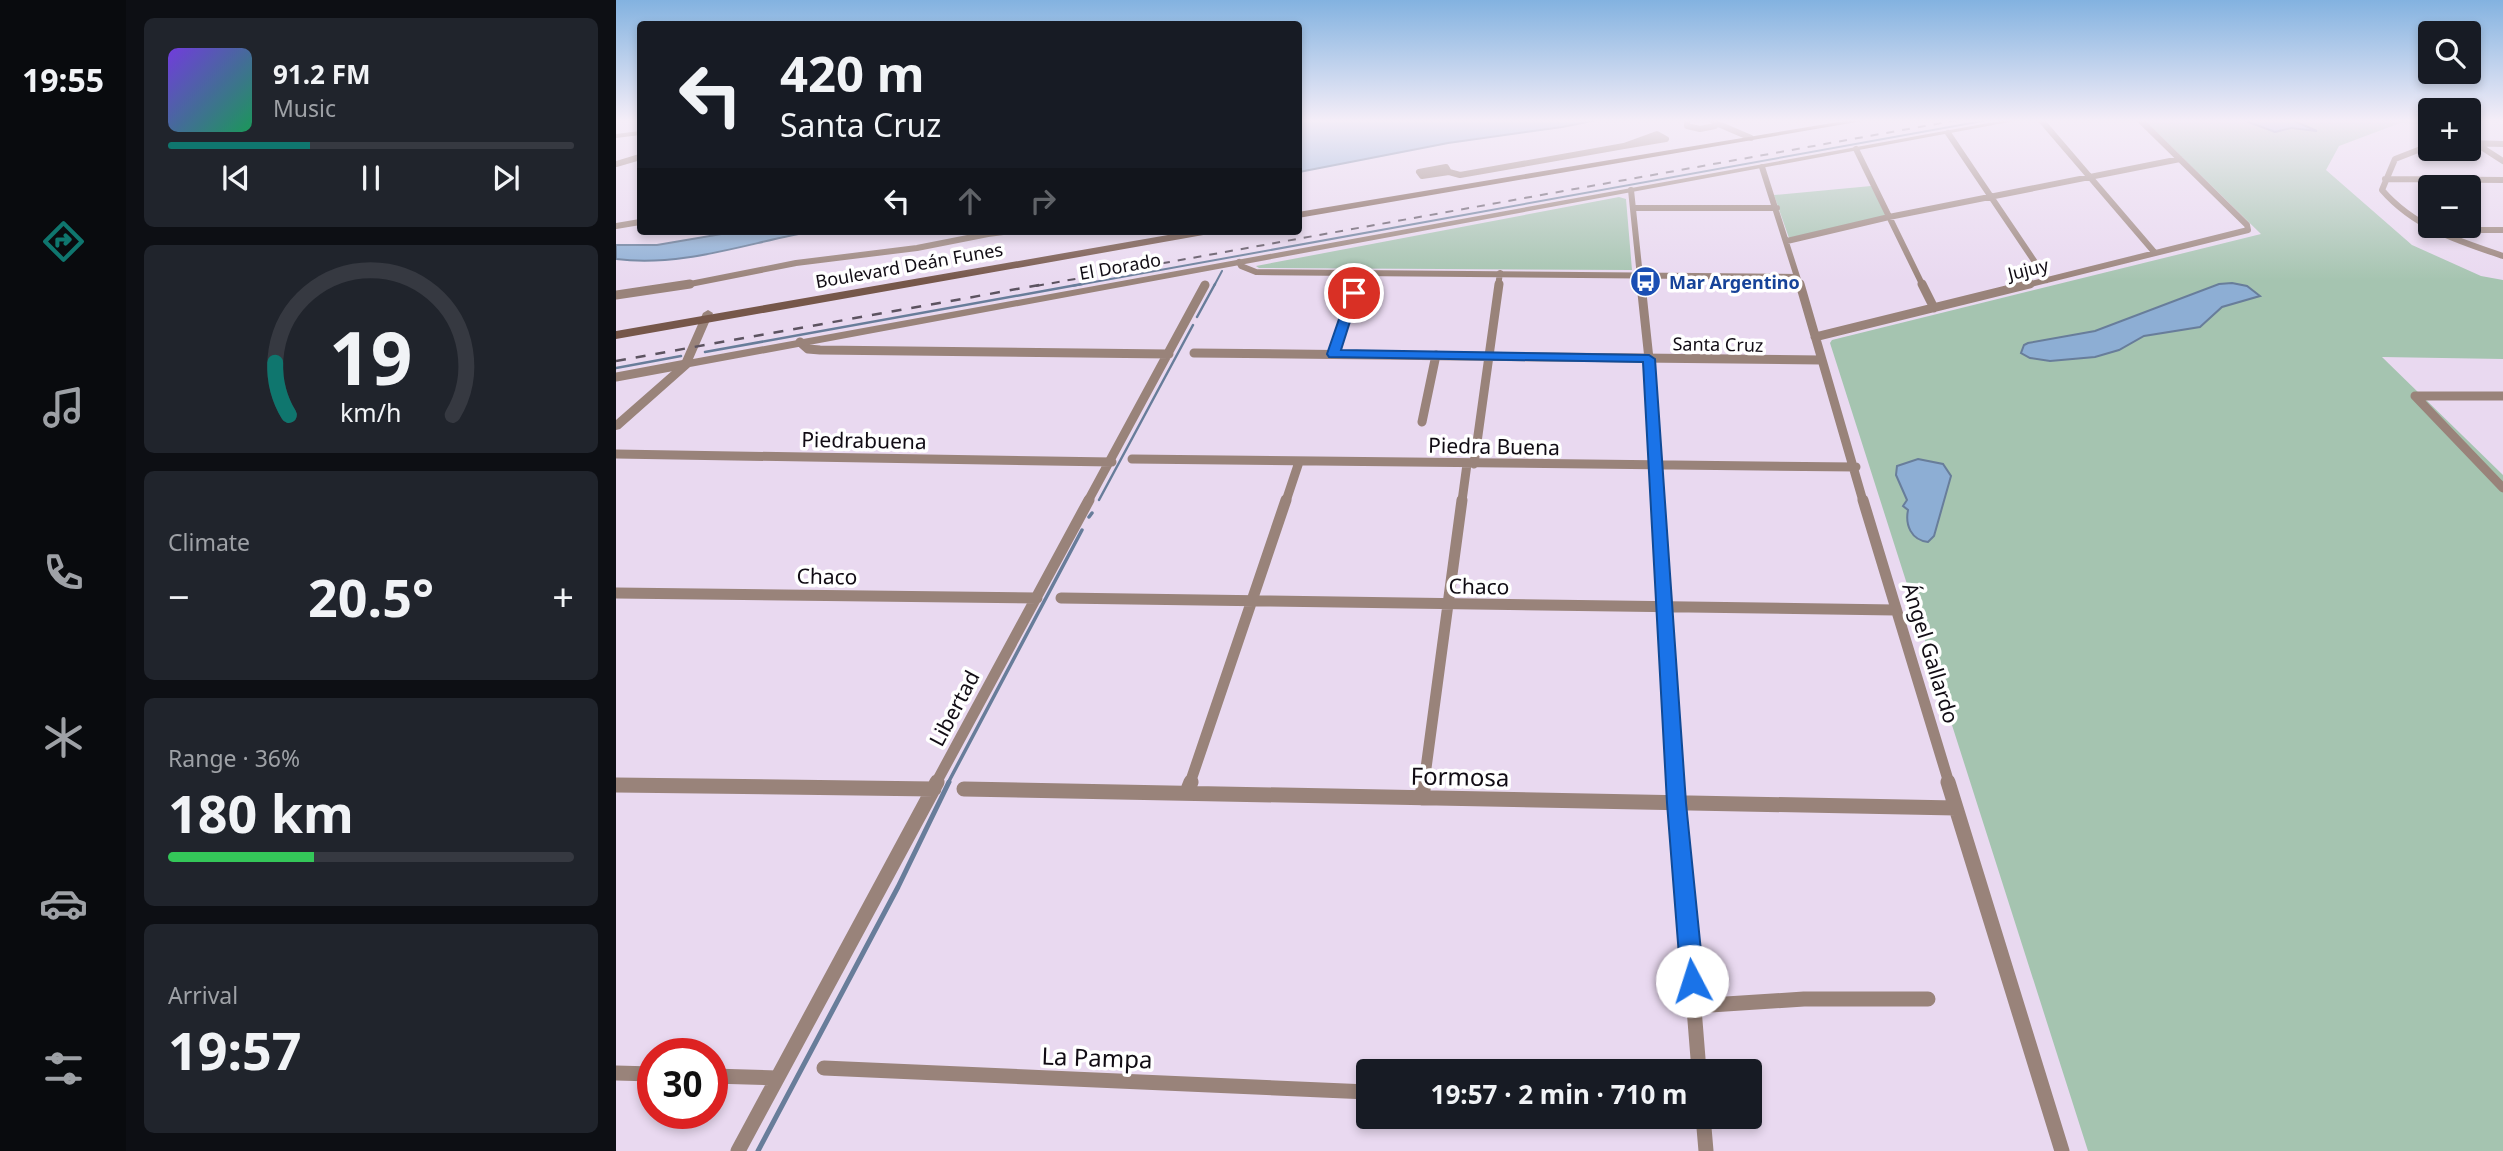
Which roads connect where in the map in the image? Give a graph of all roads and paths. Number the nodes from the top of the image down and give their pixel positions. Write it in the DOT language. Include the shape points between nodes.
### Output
graph roads {
  1 [pos="1452,174"];
  2 [pos="1488,174"];
  3 [pos="1498,174"];
  4 [pos="1531,174"];
  5 [pos="1724,174"];
  6 [pos="1764,174"];
  7 [pos="1868,174"];
  8 [pos="1977,174"];
  9 [pos="2087,174"];
  10 [pos="2106,174"];
  11 [pos="2195,174"];
  12 [pos="2388,174"];
  13 [pos="2090,177"];
  14 [pos="1462,179"];
  15 [pos="2385,179"];
  16 [pos="2503,180"];
  17 [pos="1631,190"];
  18 [pos="1994,198"];
  19 [pos="1635,208"];
  20 [pos="1777,208"];
  21 [pos="1302,212"];
  22 [pos="1302,212"];
  23 [pos="1889,217"];
  24 [pos="2418,219"];
  25 [pos="637,222"];
  26 [pos="616,226"];
  27 [pos="2481,230"];
  28 [pos="2503,230"];
  29 [pos="982,235"];
  30 [pos="1162,235"];
  31 [pos="1185,235"];
  32 [pos="2457,238"];
  33 [pos="1787,241"];
  34 [pos="2155,253"];
  35 [pos="2503,256"];
  36 [pos="1239,262"];
  37 [pos="1360,272"];
  38 [pos="1500,273"];
  39 [pos="1639,275"];
  40 [pos="1797,276"];
  41 [pos="2047,280"];
  42 [pos="1205,285"];
  43 [pos="616,295"];
  44 [pos="1934,308"];
  45 [pos="706,316"];
  46 [pos="616,332"];
  47 [pos="1815,337"];
  48 [pos="800,342"];
  49 [pos="1194,353"];
  50 [pos="1169,354"];
  51 [pos="1333,354"];
  52 [pos="1436,355"];
  53 [pos="1488,356"];
  54 [pos="1649,359"];
  55 [pos="1821,360"];
  56 [pos="686,364"];
  57 [pos="616,377"];
  58 [pos="2503,396"];
  59 [pos="1422,422"];
  60 [pos="616,426"];
  61 [pos="616,454"];
  62 [pos="1132,459"];
  63 [pos="1112,462"];
  64 [pos="1299,462"];
  65 [pos="1470,464"];
  66 [pos="1654,466"];
  67 [pos="1856,467"];
  68 [pos="2486,471"];
  69 [pos="2503,472"];
  70 [pos="2503,488"];
  71 [pos="616,593"];
  72 [pos="1037,598"];
  73 [pos="1061,598"];
  74 [pos="1250,602"];
  75 [pos="1448,604"];
  76 [pos="1664,608"];
  77 [pos="1895,610"];
  78 [pos="616,785"];
  79 [pos="934,789"];
  80 [pos="964,789"];
  81 [pos="1187,792"];
  82 [pos="1422,798"];
  83 [pos="1676,803"];
  84 [pos="1956,808"];
  85 [pos="1928,999"];
  86 [pos="1695,1006"];
  87 [pos="1698,1059"];
  88 [pos="824,1068"];
  89 [pos="616,1073"];
  90 [pos="637,1074"];
  91 [pos="728,1076"];
  92 [pos="777,1078"];
  93 [pos="1356,1091"];
  94 [pos="1704,1129"];
  95 [pos="738,1151"];
  96 [pos="1706,1151"];
  97 [pos="2062,1151"];
  1 -- 14 [label="street"];
  2 -- 14 [label="street"];
  3 -- 14 [label="main road"];
  4 -- 21 [label="main road"];
  5 -- 17 [label="street, El Dorado"];
  6 -- 20 [label="street, Ángel Gallardo"];
  7 -- 23 [label="street"];
  8 -- 18 [label="street"];
  9 -- 13 [label="street"];
  10 -- 13 [label="street"];
  11 -- 34 [label="street, Jujuy" via="2248,230"];
  12 -- 15 [label="street"];
  13 -- 18 [label="street"];
  13 -- 34 [label="street"];
  14 -- 22 [label="main road"];
  15 -- 16 [label="street"];
  15 -- 24 [label="street" via="2382,190 2386,195"];
  17 -- 19 [label="street"];
  17 -- 36 [label="street, El Dorado"];
  18 -- 23 [label="street"];
  18 -- 41 [label="street"];
  19 -- 20 [label="street"];
  19 -- 39 [label="street"];
  20 -- 33 [label="street, Ángel Gallardo"];
  23 -- 33 [label="street"];
  23 -- 44 [label="street"];
  25 -- 26 [label="street"];
  27 -- 28 [label="street"];
  29 -- 43 [label="street" via="939,246 825,258 691,286"];
  30 -- 45 [label="main road, Boulevard Deán Funes"];
  31 -- 45 [label="main road, Boulevard Deán Funes"];
  32 -- 35 [label="street"];
  33 -- 40 [label="street, Ángel Gallardo"];
  34 -- 41 [label="street, Jujuy"];
  36 -- 37 [label="street" via="1256,272"];
  36 -- 48 [label="street, El Dorado"];
  37 -- 38 [label="street"];
  37 -- 51 [label="street"];
  38 -- 39 [label="street"];
  38 -- 53 [label="street"];
  39 -- 40 [label="street"];
  39 -- 54 [label="street"];
  40 -- 47 [label="street, Ángel Gallardo"];
  41 -- 44 [label="street, Jujuy"];
  42 -- 50 [label="street, Libertad"];
  44 -- 47 [label="street, Jujuy"];
  45 -- 46 [label="main road, Boulevard Deán Funes"];
  45 -- 56 [label="street"];
  47 -- 55 [label="street, Ángel Gallardo"];
  48 -- 50 [label="street" via="808,349 820,350"];
  48 -- 56 [label="street, El Dorado"];
  49 -- 51 [label="street, Santa Cruz"];
  50 -- 63 [label="street, Libertad"];
  51 -- 52 [label="street, Santa Cruz"];
  52 -- 53 [label="street, Santa Cruz"];
  52 -- 59 [label="street"];
  53 -- 54 [label="street, Santa Cruz"];
  53 -- 65 [label="street"];
  54 -- 55 [label="street, Santa Cruz"];
  54 -- 66 [label="street"];
  55 -- 67 [label="street, Ángel Gallardo"];
  56 -- 57 [label="street, El Dorado"];
  56 -- 60 [label="street"];
  58 -- 68 [label="street" via="2415,396"];
  61 -- 63 [label="street, Piedrabuena"];
  62 -- 64 [label="street, Piedra Buena"];
  63 -- 72 [label="street, Libertad"];
  64 -- 65 [label="street, Piedra Buena"];
  64 -- 74 [label="street"];
  65 -- 66 [label="street, Piedra Buena"];
  65 -- 75 [label="street"];
  66 -- 67 [label="street, Piedra Buena"];
  66 -- 76 [label="street"];
  67 -- 77 [label="street, Ángel Gallardo"];
  68 -- 69 [label="street"];
  68 -- 70 [label="street"];
  71 -- 72 [label="street, Chaco"];
  72 -- 79 [label="street, Libertad"];
  73 -- 74 [label="street, Chaco"];
  74 -- 75 [label="street, Chaco"];
  74 -- 81 [label="street"];
  75 -- 76 [label="street, Chaco"];
  75 -- 82 [label="street"];
  76 -- 77 [label="street, Chaco"];
  76 -- 83 [label="street"];
  77 -- 84 [label="street, Ángel Gallardo"];
  78 -- 79 [label="street"];
  79 -- 92 [label="street, Libertad"];
  80 -- 81 [label="street, Formosa"];
  81 -- 82 [label="street, Formosa"];
  82 -- 83 [label="street, Formosa"];
  83 -- 84 [label="street, Formosa"];
  83 -- 86 [label="street"];
  84 -- 97 [label="street, Ángel Gallardo"];
  85 -- 86 [label="street" via="1804,999"];
  86 -- 87 [label="street"];
  88 -- 93 [label="street, La Pampa"];
  89 -- 90 [label="street"];
  91 -- 92 [label="street"];
  92 -- 95 [label="street, Libertad"];
  94 -- 96 [label="street"];
}
